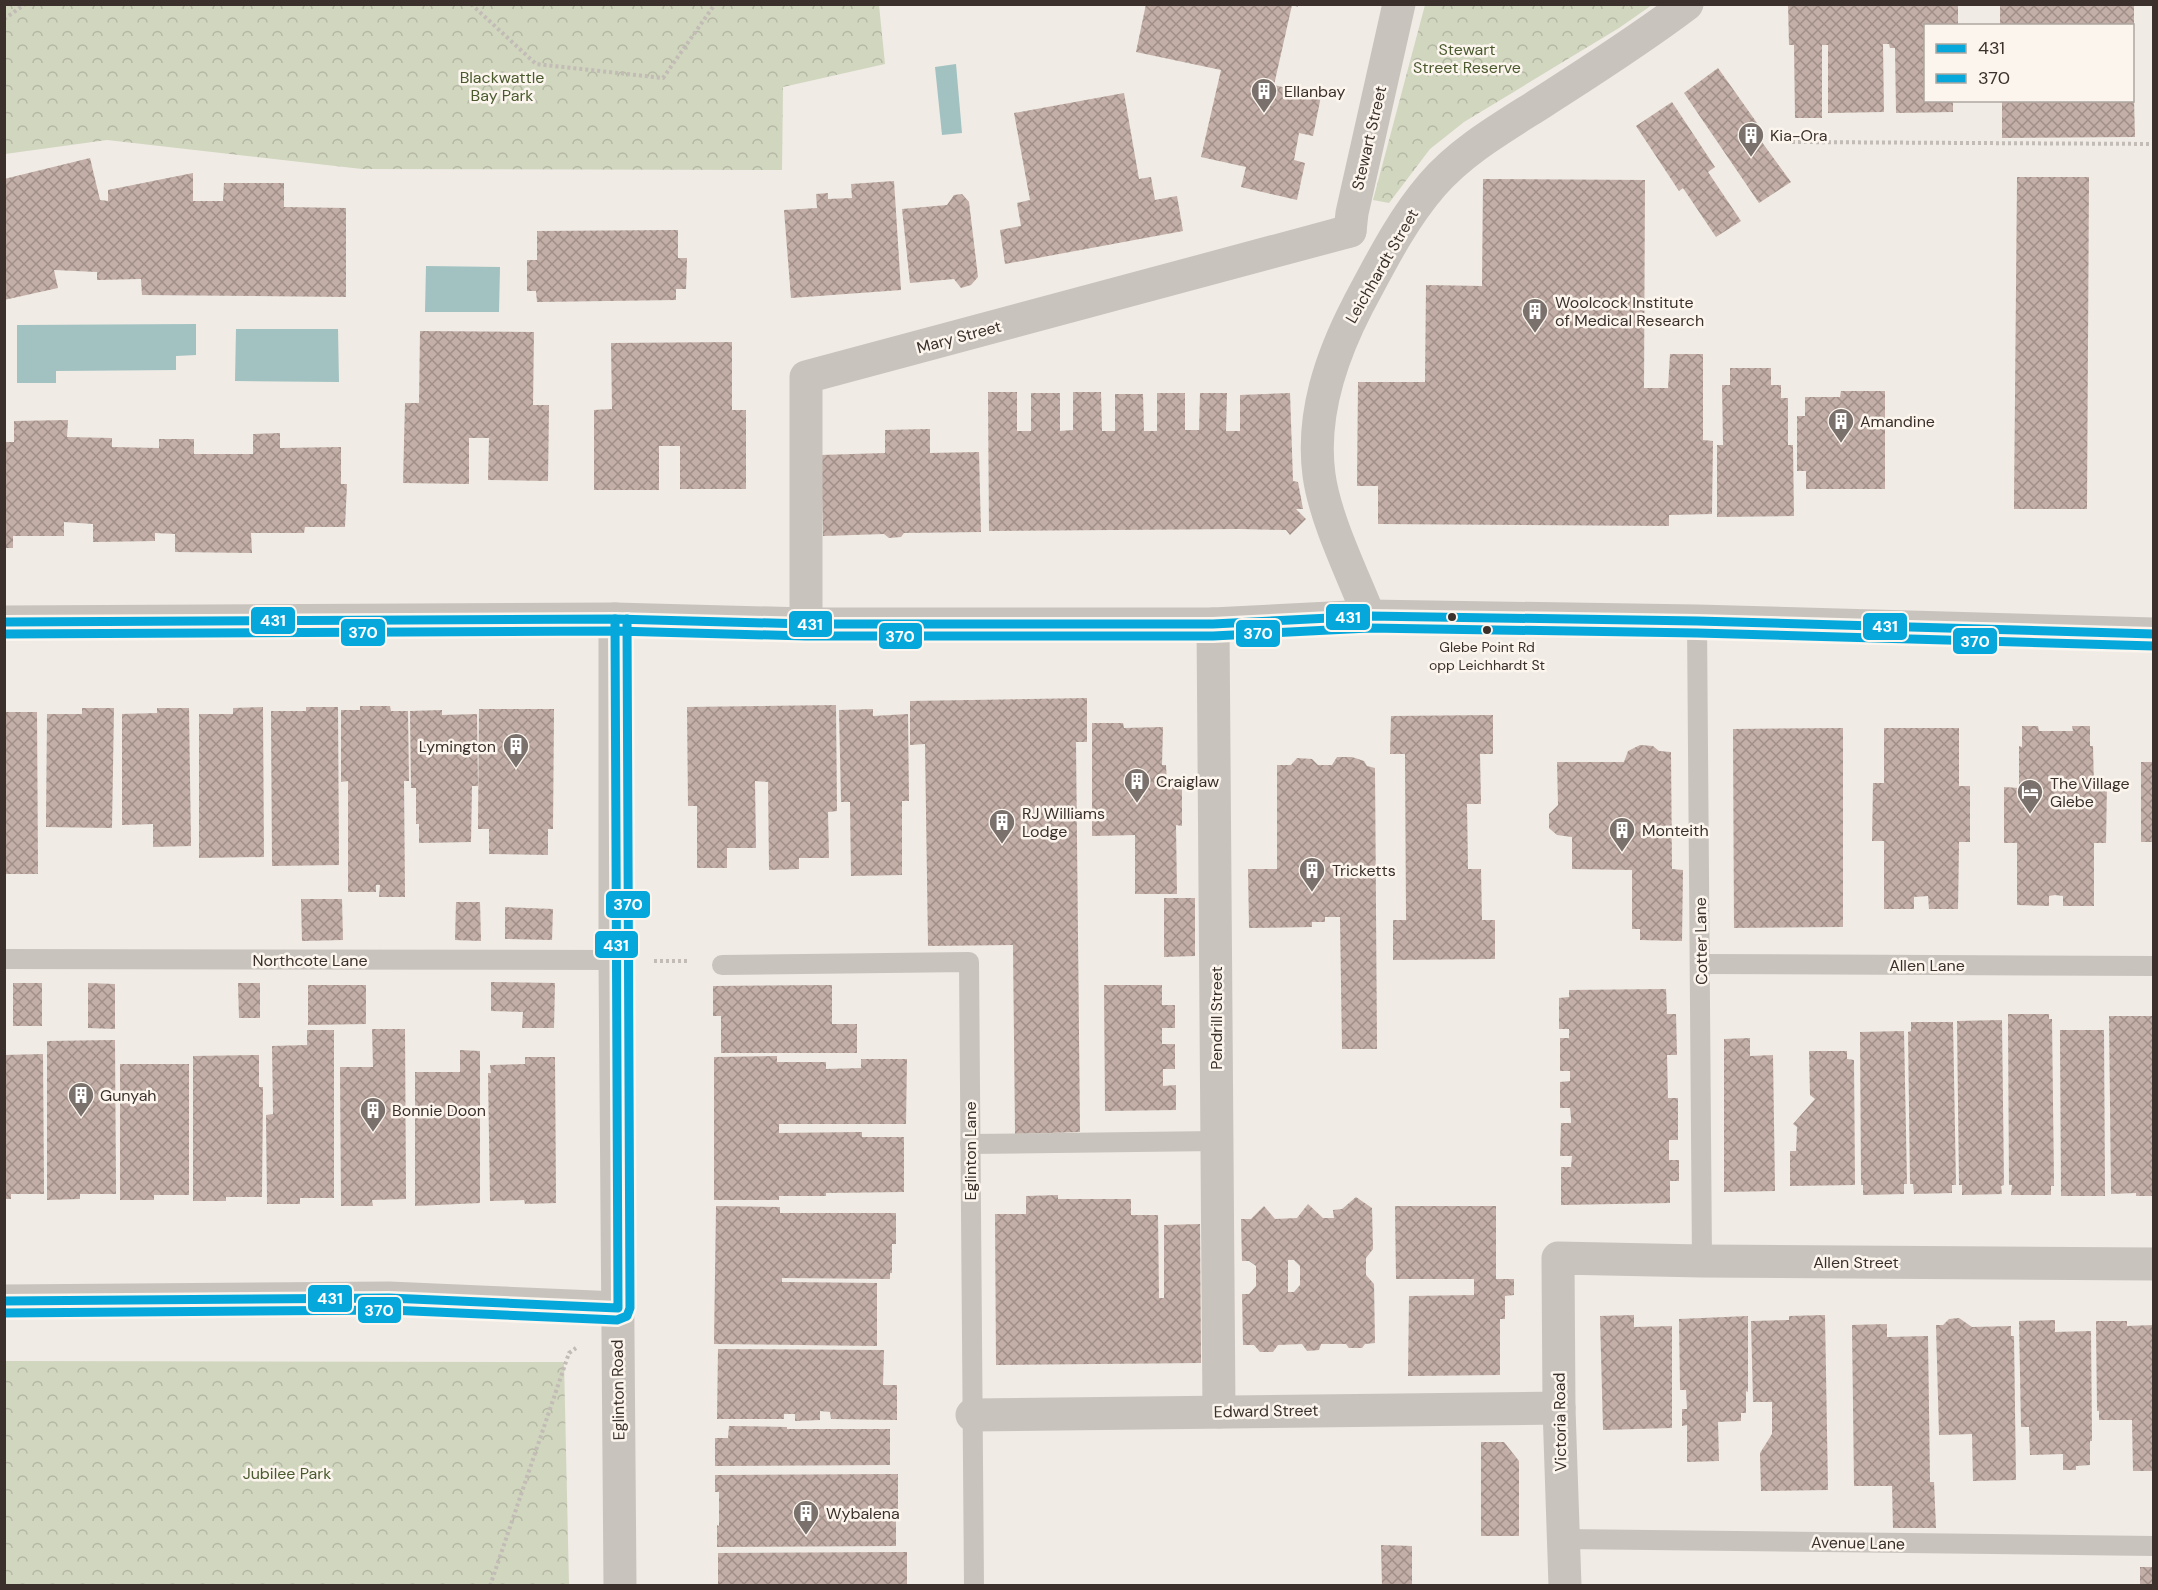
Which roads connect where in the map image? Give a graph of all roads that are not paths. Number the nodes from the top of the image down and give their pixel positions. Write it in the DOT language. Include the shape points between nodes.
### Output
graph roads {
  1 [pos="1399,4"];
  2 [pos="1687,4"];
  3 [pos="1350,231"];
  4 [pos="1387,250"];
  5 [pos="1369,616"];
  6 [pos="615,620"];
  7 [pos="1697,621"];
  8 [pos="4,622"];
  9 [pos="806,624"];
  10 [pos="1214,624"];
  11 [pos="2154,633"];
  12 [pos="4,959"];
  13 [pos="615,960"];
  14 [pos="1701,964"];
  15 [pos="722,965"];
  16 [pos="2154,966"];
  17 [pos="1216,1141"];
  18 [pos="970,1144"];
  19 [pos="1558,1258"];
  20 [pos="1702,1261"];
  21 [pos="2154,1264"];
  22 [pos="4,1301"];
  23 [pos="618,1308"];
  24 [pos="1559,1408"];
  25 [pos="1219,1412"];
  26 [pos="972,1415"];
  27 [pos="1563,1539"];
  28 [pos="2154,1546"];
  29 [pos="620,1586"];
  30 [pos="974,1586"];
  31 [pos="1565,1586"];
  1 -- 3 [label="street, Stewart Street"];
  2 -- 4 [label="street, Leichhardt Street" via="1641,39 1457,160 1419,201"];
  3 -- 4 [label="street"];
  3 -- 9 [label="street, Mary Street" via="806,377"];
  4 -- 5 [label="street, Leichhardt Street" via="1335,352 1323,397 1317,446 1325,505"];
  5 -- 7 [label="street"];
  5 -- 10 [label="street"];
  6 -- 8 [label="street"];
  6 -- 9 [label="street"];
  6 -- 13 [label="street, Eglinton Road"];
  7 -- 11 [label="street"];
  7 -- 14 [label="lane, Cotter Lane"];
  9 -- 10 [label="street"];
  10 -- 17 [label="street, Pendrill Street"];
  12 -- 13 [label="lane, Northcote Lane"];
  13 -- 23 [label="street, Eglinton Road"];
  14 -- 16 [label="lane, Allen Lane"];
  14 -- 20 [label="lane, Cotter Lane"];
  15 -- 18 [label="lane, Eglinton Lane" via="969,962"];
  17 -- 18 [label="lane"];
  17 -- 25 [label="street, Pendrill Street"];
  18 -- 26 [label="lane, Eglinton Lane"];
  19 -- 20 [label="street, Allen Street"];
  19 -- 24 [label="street, Victoria Road"];
  20 -- 21 [label="street, Allen Street"];
  22 -- 23 [label="street" via="388,1298"];
  23 -- 29 [label="street, Eglinton Road"];
  24 -- 25 [label="street, Edward Street"];
  24 -- 27 [label="street, Victoria Road"];
  25 -- 26 [label="street, Edward Street"];
  26 -- 30 [label="lane, Eglinton Lane"];
  27 -- 28 [label="lane, Avenue Lane"];
  27 -- 31 [label="street, Victoria Road"];
}
